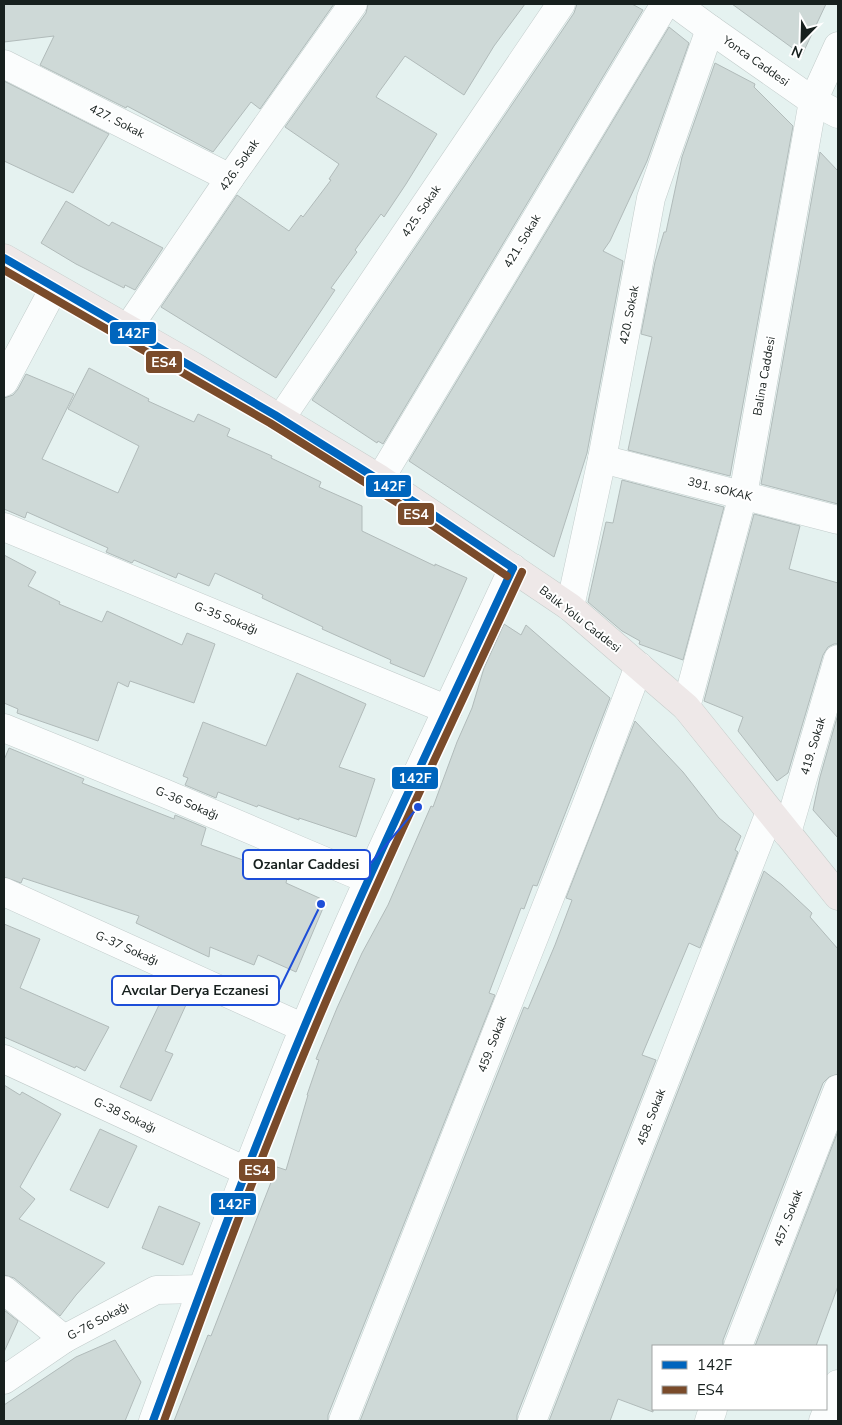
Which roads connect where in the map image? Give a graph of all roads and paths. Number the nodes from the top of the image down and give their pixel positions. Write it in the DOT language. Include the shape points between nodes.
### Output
graph roads {
  1 [pos="353,4"];
  2 [pos="561,4"];
  3 [pos="665,4"];
  4 [pos="676,4"];
  5 [pos="710,29"];
  6 [pos="838,46"];
  7 [pos="4,64"];
  8 [pos="813,101"];
  9 [pos="838,114"];
  10 [pos="230,178"];
  11 [pos="4,258"];
  12 [pos="54,288"];
  13 [pos="128,328"];
  14 [pos="4,382"];
  15 [pos="281,418"];
  16 [pos="602,459"];
  17 [pos="380,479"];
  18 [pos="743,495"];
  19 [pos="838,520"];
  20 [pos="4,527"];
  21 [pos="513,568"];
  22 [pos="570,607"];
  23 [pos="838,659"];
  24 [pos="639,666"];
  25 [pos="686,707"];
  26 [pos="448,710"];
  27 [pos="4,728"];
  28 [pos="778,822"];
  29 [pos="369,880"];
  30 [pos="4,892"];
  31 [pos="838,896"];
  32 [pos="304,1028"];
  33 [pos="4,1059"];
  34 [pos="838,1089"];
  35 [pos="246,1171"];
  36 [pos="202,1289"];
  37 [pos="4,1290"];
  38 [pos="64,1339"];
  39 [pos="738,1345"];
  40 [pos="4,1380"];
  41 [pos="838,1384"];
  42 [pos="153,1421"];
  43 [pos="343,1421"];
  44 [pos="532,1421"];
  45 [pos="823,1421"];
  1 -- 10 [label="street, 426. Sokak"];
  2 -- 15 [label="street, 425. Sokak"];
  3 -- 17 [label="street, 421. Sokak"];
  4 -- 5 [label="street, Yonca Caddesi"];
  5 -- 8 [label="street, Yonca Caddesi"];
  5 -- 16 [label="street, 420. Sokak" via="651,198"];
  6 -- 8 [label="street, Balina Caddesi"];
  7 -- 10 [label="street, 427. Sokak"];
  8 -- 9 [label="street, Yonca Caddesi"];
  8 -- 18 [label="street, Balina Caddesi"];
  10 -- 13 [label="street, 426. Sokak"];
  11 -- 12 [label="main road, Balık Yolu Caddesi"];
  12 -- 13 [label="main road, Balık Yolu Caddesi"];
  12 -- 14 [label="street"];
  13 -- 15 [label="main road, Balık Yolu Caddesi"];
  15 -- 17 [label="main road, Balık Yolu Caddesi"];
  16 -- 18 [label="street, 391. sOKAK"];
  16 -- 22 [label="street, 420. Sokak"];
  17 -- 21 [label="main road, Balık Yolu Caddesi"];
  18 -- 19 [label="street, 391. sOKAK"];
  18 -- 25 [label="street, Balina Caddesi"];
  20 -- 26 [label="street, G-35 Sokağı"];
  21 -- 22 [label="main road, Balık Yolu Caddesi"];
  21 -- 26 [label="street"];
  22 -- 24 [label="main road, Balık Yolu Caddesi"];
  23 -- 28 [label="street, 419. Sokak"];
  24 -- 25 [label="main road, Balık Yolu Caddesi"];
  24 -- 43 [label="street, 459. Sokak"];
  25 -- 28 [label="main road, Balık Yolu Caddesi"];
  26 -- 29 [label="street"];
  27 -- 29 [label="street, G-36 Sokağı"];
  28 -- 31 [label="main road, Balık Yolu Caddesi"];
  28 -- 44 [label="street, 458. Sokak"];
  29 -- 32 [label="street"];
  30 -- 32 [label="street, G-37 Sokağı"];
  32 -- 35 [label="street"];
  33 -- 35 [label="street, G-38 Sokağı"];
  34 -- 39 [label="street, 457. Sokak"];
  35 -- 36 [label="street"];
  36 -- 38 [label="street, G-76 Sokağı" via="156,1290"];
  36 -- 42 [label="street"];
  37 -- 38 [label="street"];
  38 -- 40 [label="street, G-76 Sokağı"];
  41 -- 45 [label="street"];
}
